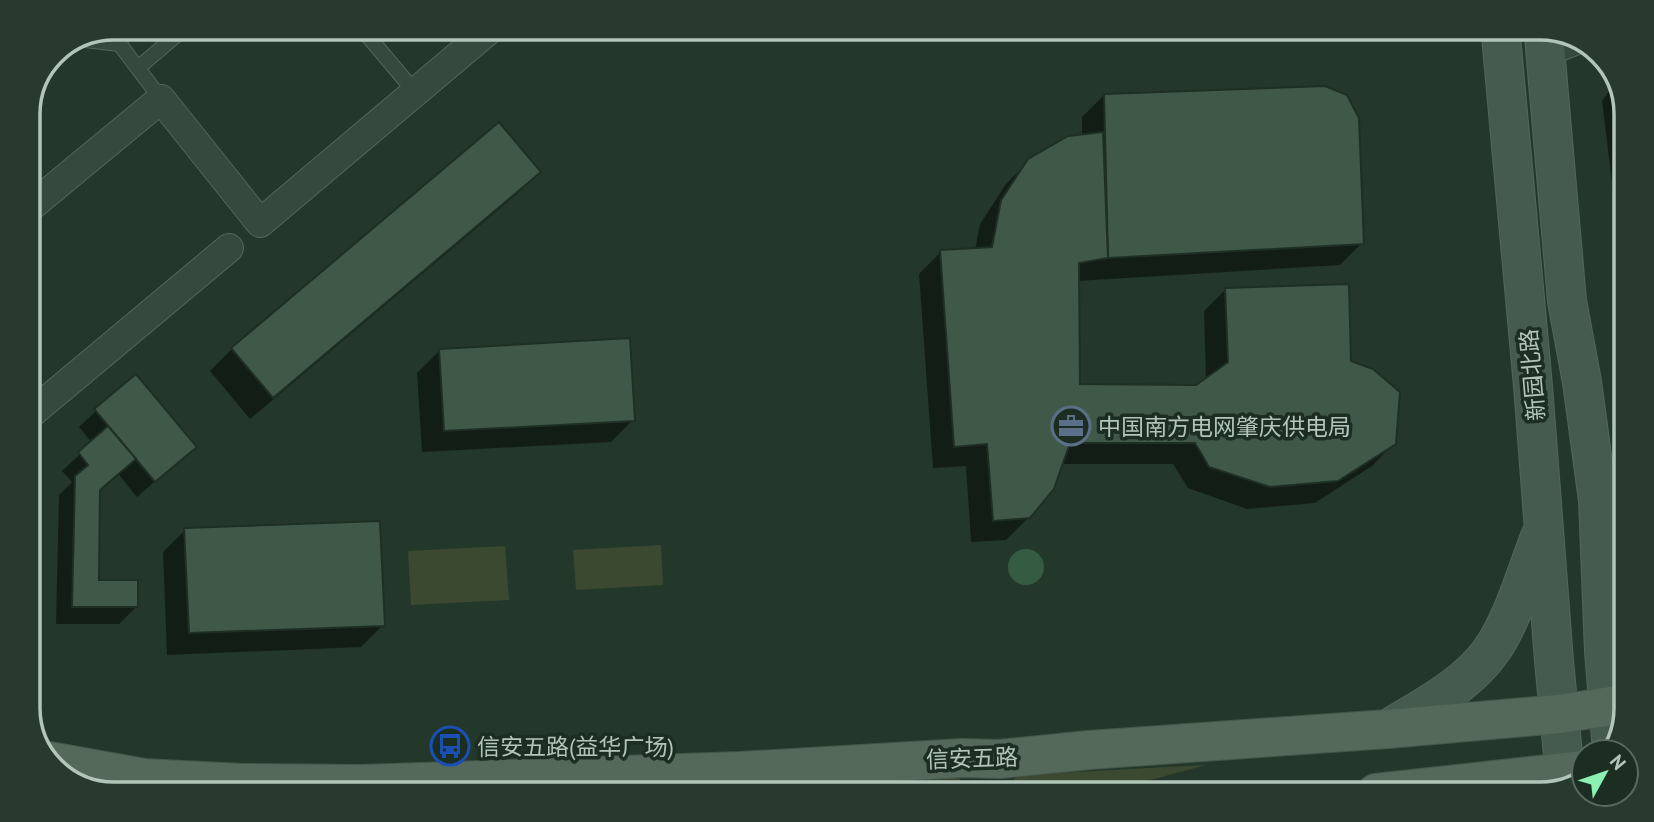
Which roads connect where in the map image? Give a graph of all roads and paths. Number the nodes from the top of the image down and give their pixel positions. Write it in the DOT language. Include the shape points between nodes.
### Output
graph roads {
  1 [pos="117,40"];
  2 [pos="120,40"];
  3 [pos="171,40"];
  4 [pos="371,40"];
  5 [pos="472,40"];
  6 [pos="1501,40"];
  7 [pos="101,42"];
  8 [pos="1557,42"];
  9 [pos="120,44"];
  10 [pos="139,67"];
  11 [pos="415,92"];
  12 [pos="161,99"];
  13 [pos="40,199"];
  14 [pos="229,248"];
  15 [pos="1582,382"];
  16 [pos="1533,386"];
  17 [pos="40,406"];
  18 [pos="1598,500"];
  19 [pos="1543,528"];
  20 [pos="1614,545"];
  21 [pos="1614,706"];
  22 [pos="1559,714"];
  23 [pos="1388,729"];
  24 [pos="68,764"];
  25 [pos="1570,766"];
  26 [pos="970,774"];
  27 [pos="1567,776"];
  28 [pos="222,782"];
  29 [pos="443,782"];
  30 [pos="1503,782"];
  1 -- 9 [label="lane"];
  2 -- 9 [label="lane"];
  3 -- 10 [label="lane"];
  4 -- 11 [label="lane"];
  5 -- 11 [label="street"];
  6 -- 16 [label="main road, 新园北路"];
  7 -- 9 [label="lane"];
  8 -- 15 [label="main road, 新园北路" via="1567,301"];
  9 -- 10 [label="lane"];
  10 -- 12 [label="lane"];
  11 -- 12 [label="street" via="260,223"];
  12 -- 13 [label="street"];
  14 -- 17 [label="street"];
  15 -- 16 [label="main road" via="1554,393"];
  15 -- 18 [label="main road, 新园北路"];
  16 -- 19 [label="main road, 新园北路"];
  18 -- 20 [label="main road"];
  18 -- 21 [label="main road, 新园北路" via="1604,651"];
  19 -- 22 [label="main road, 新园北路"];
  19 -- 23 [label="main road" via="1492,650 1440,697"];
  21 -- 22 [label="main road, 信安五路"];
  22 -- 23 [label="main road, 信安五路"];
  22 -- 25 [label="main road, 新园北路"];
  23 -- 26 [label="main road, 信安五路" via="999,759"];
  24 -- 28 [label="main road, 信安五路" via="144,778"];
  26 -- 29 [label="main road, 信安五路" via="740,771"];
  27 -- 30 [label="main road"];
}
